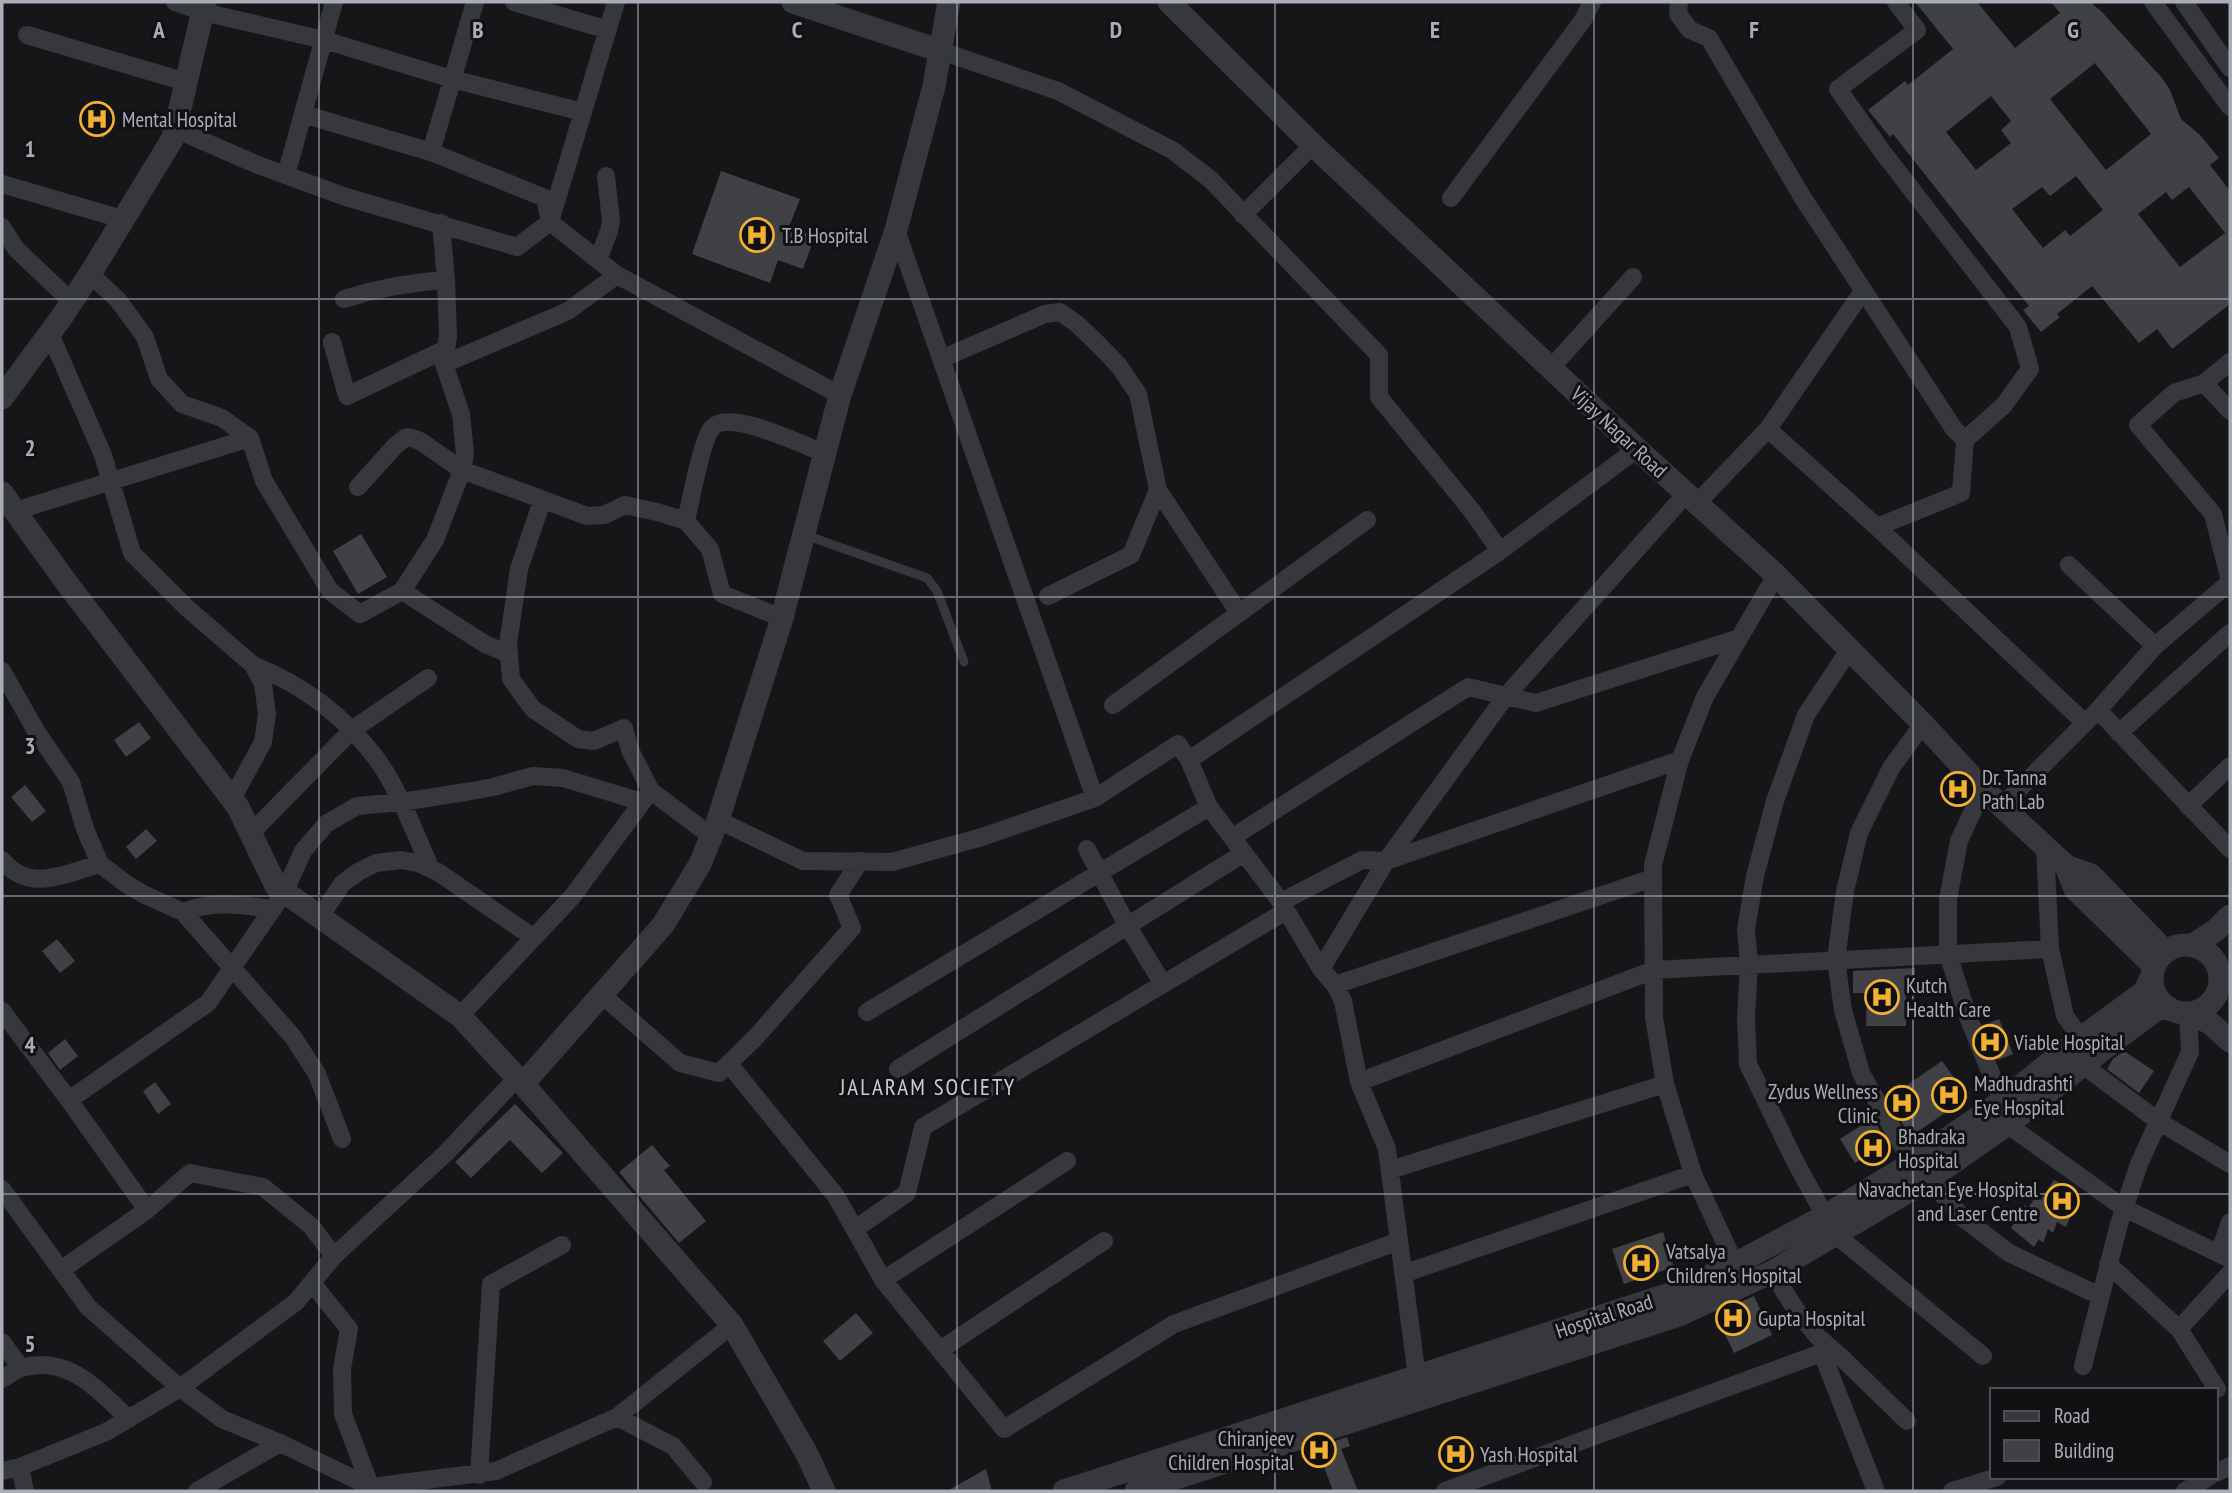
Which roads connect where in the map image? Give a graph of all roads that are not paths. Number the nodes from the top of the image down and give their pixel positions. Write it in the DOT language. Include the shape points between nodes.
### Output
graph roads {
  1 [pos="175,2"];
  2 [pos="334,2"];
  3 [pos="475,2"];
  4 [pos="514,2"];
  5 [pos="616,2"];
  6 [pos="793,2"];
  7 [pos="949,2"];
  8 [pos="1169,2"];
  9 [pos="1592,2"];
  10 [pos="1679,2"];
  11 [pos="1896,2"];
  12 [pos="2152,2"];
  13 [pos="2184,2"];
  14 [pos="204,7"];
  15 [pos="608,30"];
  16 [pos="27,35"];
  17 [pos="324,40"];
  18 [pos="941,51"];
  19 [pos="2230,68"];
  20 [pos="452,79"];
  21 [pos="186,82"];
  22 [pos="2230,107"];
  23 [pos="583,113"];
  24 [pos="303,114"];
  25 [pos="175,129"];
  26 [pos="1313,145"];
  27 [pos="431,152"];
  28 [pos="286,175"];
  29 [pos="606,176"];
  30 [pos="2,184"];
  31 [pos="1451,198"];
  32 [pos="1243,215"];
  33 [pos="125,220"];
  34 [pos="550,222"];
  35 [pos="441,223"];
  36 [pos="2,227"];
  37 [pos="896,230"];
  38 [pos="598,260"];
  39 [pos="90,274"];
  40 [pos="617,275"];
  41 [pos="1633,277"];
  42 [pos="446,281"];
  43 [pos="1863,290"];
  44 [pos="344,299"];
  45 [pos="72,302"];
  46 [pos="50,334"];
  47 [pos="332,342"];
  48 [pos="445,357"];
  49 [pos="941,359"];
  50 [pos="2230,362"];
  51 [pos="1550,368"];
  52 [pos="2204,383"];
  53 [pos="840,395"];
  54 [pos="2,398"];
  55 [pos="2230,411"];
  56 [pos="1768,429"];
  57 [pos="250,438"];
  58 [pos="1965,440"];
  59 [pos="1637,449"];
  60 [pos="824,453"];
  61 [pos="462,470"];
  62 [pos="110,481"];
  63 [pos="358,487"];
  64 [pos="1158,490"];
  65 [pos="1692,499"];
  66 [pos="542,501"];
  67 [pos="8,502"];
  68 [pos="1367,520"];
  69 [pos="685,521"];
  70 [pos="1877,527"];
  71 [pos="803,535"];
  72 [pos="1500,551"];
  73 [pos="2068,565"];
  74 [pos="1776,575"];
  75 [pos="2230,582"];
  76 [pos="402,591"];
  77 [pos="1048,596"];
  78 [pos="1240,613"];
  79 [pos="782,618"];
  80 [pos="2230,633"];
  81 [pos="1739,638"];
  82 [pos="2155,646"];
  83 [pos="1849,650"];
  84 [pos="509,654"];
  85 [pos="964,662"];
  86 [pos="253,665"];
  87 [pos="3,676"];
  88 [pos="428,678"];
  89 [pos="1506,696"];
  90 [pos="1113,705"];
  91 [pos="2091,717"];
  92 [pos="1923,724"];
  93 [pos="352,730"];
  94 [pos="2119,733"];
  95 [pos="1189,760"];
  96 [pos="1680,760"];
  97 [pos="2230,766"];
  98 [pos="1983,789"];
  99 [pos="647,796"];
  100 [pos="1095,798"];
  101 [pos="232,799"];
  102 [pos="401,802"];
  103 [pos="2002,806"];
  104 [pos="2188,806"];
  105 [pos="1209,807"];
  106 [pos="715,828"];
  107 [pos="251,833"];
  108 [pos="1233,837"];
  109 [pos="2045,847"];
  110 [pos="1087,849"];
  111 [pos="2230,849"];
  112 [pos="1244,853"];
  113 [pos="2,860"];
  114 [pos="860,861"];
  115 [pos="1386,861"];
  116 [pos="100,863"];
  117 [pos="431,869"];
  118 [pos="1099,873"];
  119 [pos="1653,878"];
  120 [pos="279,900"];
  121 [pos="1284,907"];
  122 [pos="183,912"];
  123 [pos="2230,916"];
  124 [pos="320,917"];
  125 [pos="1126,925"];
  126 [pos="2230,937"];
  127 [pos="534,938"];
  128 [pos="2193,946"];
  129 [pos="2050,949"];
  130 [pos="1948,954"];
  131 [pos="1836,960"];
  132 [pos="2216,963"];
  133 [pos="1749,964"];
  134 [pos="2157,964"];
  135 [pos="232,968"];
  136 [pos="1321,969"];
  137 [pos="1654,970"];
  138 [pos="1163,984"];
  139 [pos="1335,985"];
  140 [pos="601,994"];
  141 [pos="2224,999"];
  142 [pos="2178,1010"];
  143 [pos="2,1011"];
  144 [pos="867,1012"];
  145 [pos="460,1016"];
  146 [pos="2081,1038"];
  147 [pos="2230,1041"];
  148 [pos="729,1064"];
  149 [pos="2083,1065"];
  150 [pos="898,1069"];
  151 [pos="520,1081"];
  152 [pos="1359,1082"];
  153 [pos="1665,1084"];
  154 [pos="69,1100"];
  155 [pos="2002,1101"];
  156 [pos="2158,1121"];
  157 [pos="2008,1125"];
  158 [pos="342,1139"];
  159 [pos="1067,1161"];
  160 [pos="1912,1163"];
  161 [pos="2230,1164"];
  162 [pos="1390,1170"];
  163 [pos="1693,1174"];
  164 [pos="1929,1180"];
  165 [pos="2,1189"];
  166 [pos="2124,1208"];
  167 [pos="147,1210"];
  168 [pos="2230,1222"];
  169 [pos="1830,1225"];
  170 [pos="855,1230"];
  171 [pos="1104,1241"];
  172 [pos="1399,1241"];
  173 [pos="562,1245"];
  174 [pos="334,1256"];
  175 [pos="2225,1257"];
  176 [pos="1735,1264"];
  177 [pos="2108,1264"];
  178 [pos="61,1270"];
  179 [pos="1772,1272"];
  180 [pos="2230,1273"];
  181 [pos="1403,1274"];
  182 [pos="883,1280"];
  183 [pos="312,1283"];
  184 [pos="2100,1296"];
  185 [pos="732,1325"];
  186 [pos="2179,1329"];
  187 [pos="2,1342"];
  188 [pos="940,1349"];
  189 [pos="1827,1351"];
  190 [pos="1983,1356"];
  191 [pos="2083,1366"];
  192 [pos="21,1368"];
  193 [pos="1417,1377"];
  194 [pos="2,1379"];
  195 [pos="2221,1386"];
  196 [pos="180,1388"];
  197 [pos="617,1417"];
  198 [pos="129,1419"];
  199 [pos="1907,1421"];
  200 [pos="280,1443"];
  201 [pos="20,1467"];
  202 [pos="2,1471"];
  203 [pos="479,1475"];
  204 [pos="1991,1479"];
  205 [pos="2206,1479"];
  206 [pos="703,1482"];
  207 [pos="372,1489"];
  208 [pos="25,1491"];
  209 [pos="197,1491"];
  210 [pos="824,1491"];
  211 [pos="1064,1491"];
  212 [pos="1136,1491"];
  213 [pos="1445,1491"];
  214 [pos="1877,1491"];
  215 [pos="1952,1491"];
  216 [pos="2185,1491"];
  1 -- 14 [label="street"];
  2 -- 17 [label="street"];
  3 -- 20 [label="street"];
  4 -- 15 [label="street"];
  5 -- 15 [label="street"];
  6 -- 18 [label="street"];
  7 -- 18 [label="street"];
  8 -- 26 [label="street, Vijay Nagar Road"];
  9 -- 31 [label="street"];
  10 -- 43 [label="street" via="1678,13 1690,30 1709,38"];
  11 -- 58 [label="street" via="1917,30 1838,89 2018,327 2031,369 2004,405"];
  12 -- 22 [label="street"];
  13 -- 19 [label="street"];
  14 -- 17 [label="street"];
  14 -- 21 [label="street"];
  15 -- 23 [label="street"];
  16 -- 21 [label="street"];
  17 -- 20 [label="street"];
  17 -- 24 [label="street"];
  18 -- 32 [label="street" via="1058,91 1172,150 1210,179"];
  18 -- 37 [label="street"];
  20 -- 23 [label="street"];
  20 -- 27 [label="street"];
  21 -- 25 [label="street"];
  23 -- 34 [label="street"];
  24 -- 27 [label="street"];
  24 -- 28 [label="street"];
  25 -- 28 [label="street"];
  25 -- 33 [label="street"];
  26 -- 32 [label="street"];
  26 -- 51 [label="street, Vijay Nagar Road"];
  27 -- 34 [label="street" via="545,198"];
  28 -- 35 [label="street"];
  29 -- 38 [label="street" via="611,221"];
  30 -- 33 [label="street"];
  32 -- 72 [label="street" via="1380,355 1379,397"];
  33 -- 39 [label="street"];
  34 -- 35 [label="street" via="517,247"];
  34 -- 38 [label="street"];
  35 -- 42 [label="street"];
  36 -- 45 [label="street" via="16,248"];
  37 -- 49 [label="street"];
  37 -- 53 [label="street"];
  38 -- 40 [label="street"];
  39 -- 45 [label="street"];
  39 -- 57 [label="street" via="118,300 145,337 159,379 181,404 222,418"];
  40 -- 48 [label="street" via="568,311"];
  40 -- 53 [label="street"];
  41 -- 51 [label="street"];
  42 -- 44 [label="street" via="420,281"];
  42 -- 48 [label="street"];
  43 -- 56 [label="street"];
  43 -- 58 [label="street"];
  45 -- 46 [label="street"];
  46 -- 54 [label="street"];
  46 -- 62 [label="street"];
  47 -- 48 [label="street" via="347,396"];
  48 -- 61 [label="street" via="461,414"];
  49 -- 64 [label="street" via="1045,314 1060,312 1119,366 1138,394"];
  49 -- 100 [label="street"];
  50 -- 52 [label="street"];
  51 -- 59 [label="street, Vijay Nagar Road"];
  52 -- 55 [label="street"];
  52 -- 75 [label="street" via="2174,393 2138,425 2213,514"];
  53 -- 60 [label="street"];
  56 -- 65 [label="street"];
  56 -- 70 [label="street"];
  57 -- 62 [label="street"];
  57 -- 76 [label="street" via="264,481 330,591 360,614"];
  58 -- 70 [label="street" via="1961,493"];
  59 -- 65 [label="street, Vijay Nagar Road"];
  59 -- 72 [label="street"];
  60 -- 69 [label="street" via="740,421 719,423 711,428 704,446"];
  60 -- 71 [label="street"];
  61 -- 63 [label="street" via="420,441 405,438"];
  61 -- 66 [label="street"];
  61 -- 76 [label="street" via="435,540"];
  62 -- 67 [label="street"];
  62 -- 86 [label="street" via="132,553"];
  64 -- 77 [label="street" via="1131,555"];
  64 -- 78 [label="street"];
  65 -- 74 [label="street, Vijay Nagar Road"];
  65 -- 89 [label="street"];
  66 -- 69 [label="street" via="587,516 604,515 625,505"];
  66 -- 84 [label="street" via="519,569"];
  67 -- 101 [label="street"];
  68 -- 78 [label="street"];
  69 -- 79 [label="street" via="710,549 722,594"];
  70 -- 91 [label="street"];
  71 -- 79 [label="street"];
  71 -- 85 [label="lane" via="927,578 937,591"];
  72 -- 95 [label="street"];
  73 -- 82 [label="street"];
  74 -- 81 [label="street"];
  74 -- 83 [label="street, Vijay Nagar Road"];
  75 -- 82 [label="street"];
  76 -- 84 [label="street" via="485,644"];
  78 -- 90 [label="street"];
  79 -- 106 [label="street"];
  80 -- 94 [label="street"];
  81 -- 89 [label="street" via="1536,703"];
  81 -- 96 [label="street" via="1705,697"];
  82 -- 91 [label="street"];
  83 -- 92 [label="street, Vijay Nagar Road"];
  83 -- 133 [label="street" via="1806,715 1775,801 1746,929"];
  84 -- 99 [label="street" via="512,679 533,709 578,739 594,741 624,728"];
  86 -- 93 [label="street" via="320,702"];
  86 -- 101 [label="street" via="263,684 267,714 263,742"];
  87 -- 116 [label="street" via="71,782"];
  88 -- 93 [label="street"];
  89 -- 108 [label="street" via="1468,687"];
  89 -- 115 [label="street"];
  91 -- 94 [label="street"];
  91 -- 103 [label="street"];
  92 -- 98 [label="street, Vijay Nagar Road"];
  92 -- 131 [label="street" via="1891,768 1859,833"];
  93 -- 102 [label="street" via="377,760"];
  93 -- 107 [label="street"];
  94 -- 104 [label="street"];
  95 -- 100 [label="street" via="1178,744"];
  95 -- 105 [label="street"];
  96 -- 115 [label="street"];
  96 -- 119 [label="street"];
  97 -- 104 [label="street"];
  98 -- 103 [label="street, Vijay Nagar Road"];
  98 -- 130 [label="street" via="1959,841 1948,899"];
  99 -- 102 [label="street" via="533,776"];
  99 -- 106 [label="street"];
  99 -- 127 [label="street" via="572,897"];
  100 -- 114 [label="street" via="982,838 892,862"];
  101 -- 107 [label="street"];
  102 -- 117 [label="street"];
  102 -- 120 [label="street" via="357,806 326,824 303,851"];
  103 -- 109 [label="street, Vijay Nagar Road"];
  104 -- 111 [label="street"];
  105 -- 108 [label="street"];
  105 -- 118 [label="street"];
  106 -- 114 [label="street" via="803,861"];
  106 -- 140 [label="street" via="700,864 663,925"];
  107 -- 120 [label="street"];
  108 -- 112 [label="street"];
  109 -- 129 [label="street"];
  109 -- 134 [label="street, Vijay Nagar Road" via="2066,866 2075,888"];
  110 -- 118 [label="street"];
  112 -- 121 [label="street"];
  112 -- 125 [label="street"];
  113 -- 116 [label="street" via="18,875 39,880"];
  114 -- 148 [label="street" via="838,894 852,928"];
  115 -- 121 [label="street" via="1362,860"];
  115 -- 136 [label="street"];
  116 -- 122 [label="street" via="125,883"];
  117 -- 124 [label="street" via="401,860 376,863 342,884"];
  117 -- 127 [label="street"];
  118 -- 125 [label="street"];
  118 -- 144 [label="street"];
  119 -- 137 [label="street"];
  119 -- 139 [label="street"];
  120 -- 122 [label="street" via="215,903"];
  120 -- 124 [label="street"];
  120 -- 135 [label="street"];
  121 -- 136 [label="street"];
  121 -- 138 [label="street"];
  122 -- 135 [label="street"];
  123 -- 128 [label="street"];
  124 -- 145 [label="street"];
  125 -- 138 [label="street"];
  125 -- 150 [label="street"];
  126 -- 132 [label="street"];
  127 -- 145 [label="street"];
  128 -- 132 [label="street"];
  128 -- 134 [label="street" via="2183,945"];
  129 -- 130 [label="street"];
  129 -- 146 [label="street" via="2065,1016"];
  130 -- 131 [label="street"];
  130 -- 155 [label="street"];
  131 -- 133 [label="street"];
  131 -- 160 [label="street" via="1843,1010 1861,1073"];
  132 -- 141 [label="street"];
  133 -- 137 [label="street"];
  133 -- 169 [label="street" via="1748,1064"];
  134 -- 142 [label="street" via="2155,994"];
  134 -- 146 [label="street, Hospital Road" via="2144,992"];
  135 -- 154 [label="street" via="208,1003"];
  135 -- 158 [label="street" via="299,1046 317,1074"];
  136 -- 139 [label="street"];
  137 -- 152 [label="street"];
  137 -- 153 [label="street" via="1654,1017"];
  138 -- 170 [label="street" via="923,1127 907,1194"];
  139 -- 152 [label="street" via="1343,1001"];
  140 -- 148 [label="street" via="680,1063 719,1073"];
  140 -- 151 [label="street"];
  141 -- 142 [label="street"];
  142 -- 147 [label="street" via="2210,1023"];
  142 -- 149 [label="street, Hospital Road" via="2157,1009"];
  142 -- 156 [label="street" via="2190,1052"];
  143 -- 154 [label="street"];
  145 -- 151 [label="street"];
  146 -- 155 [label="street, Hospital Road"];
  148 -- 170 [label="street" via="836,1196"];
  149 -- 156 [label="street"];
  149 -- 157 [label="street, Hospital Road"];
  151 -- 174 [label="street"];
  151 -- 185 [label="street"];
  152 -- 162 [label="street" via="1387,1149"];
  153 -- 162 [label="street"];
  153 -- 163 [label="street"];
  154 -- 167 [label="street"];
  155 -- 160 [label="street, Hospital Road"];
  156 -- 161 [label="street"];
  156 -- 166 [label="street"];
  157 -- 164 [label="street, Hospital Road"];
  157 -- 166 [label="street"];
  159 -- 182 [label="street"];
  160 -- 169 [label="street, Hospital Road"];
  162 -- 172 [label="street"];
  163 -- 176 [label="street"];
  163 -- 181 [label="street"];
  164 -- 169 [label="street, Hospital Road"];
  164 -- 184 [label="street" via="1962,1217 2009,1253"];
  165 -- 178 [label="street"];
  166 -- 175 [label="street"];
  166 -- 177 [label="street"];
  167 -- 174 [label="street" via="190,1173 263,1187 311,1226"];
  167 -- 178 [label="street"];
  168 -- 175 [label="street"];
  169 -- 176 [label="street, Hospital Road"];
  169 -- 179 [label="street, Hospital Road"];
  169 -- 190 [label="street"];
  170 -- 182 [label="street"];
  171 -- 188 [label="street"];
  172 -- 181 [label="street"];
  172 -- 188 [label="street" via="1174,1324 1004,1429"];
  173 -- 203 [label="street" via="491,1284"];
  174 -- 183 [label="street"];
  176 -- 193 [label="street, Hospital Road" via="1670,1294"];
  177 -- 184 [label="street"];
  177 -- 186 [label="street"];
  178 -- 196 [label="street" via="88,1307"];
  179 -- 189 [label="street"];
  179 -- 212 [label="street, Hospital Road" via="1679,1315"];
  180 -- 186 [label="street"];
  181 -- 193 [label="street"];
  182 -- 188 [label="street"];
  183 -- 196 [label="street" via="296,1301"];
  183 -- 207 [label="street" via="349,1329 342,1369 343,1414"];
  184 -- 191 [label="street"];
  185 -- 197 [label="street"];
  185 -- 210 [label="street"];
  186 -- 195 [label="street"];
  187 -- 192 [label="street"];
  189 -- 199 [label="street"];
  189 -- 213 [label="street"];
  189 -- 214 [label="street"];
  192 -- 194 [label="street"];
  192 -- 198 [label="street" via="49,1365 71,1370"];
  193 -- 211 [label="street, Hospital Road"];
  196 -- 198 [label="street"];
  196 -- 200 [label="street" via="222,1419"];
  197 -- 203 [label="street"];
  197 -- 206 [label="street" via="673,1446"];
  198 -- 201 [label="street"];
  200 -- 207 [label="street"];
  200 -- 209 [label="street"];
  201 -- 202 [label="street"];
  201 -- 208 [label="street"];
  203 -- 207 [label="street"];
  204 -- 215 [label="street"];
  205 -- 216 [label="street"];
}
